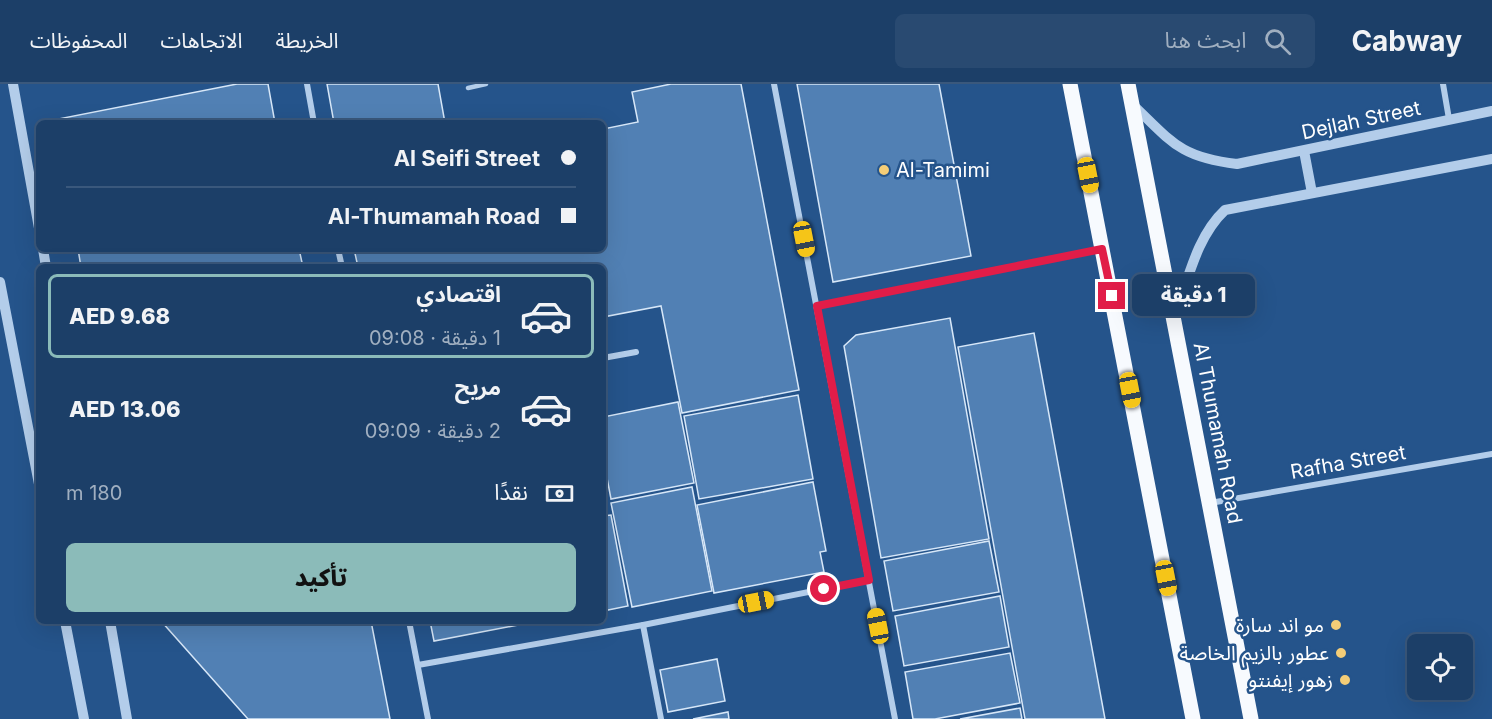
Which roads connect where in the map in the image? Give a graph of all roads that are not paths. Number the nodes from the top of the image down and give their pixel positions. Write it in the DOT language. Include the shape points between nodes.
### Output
graph roads {
  1 [pos="13,84"];
  2 [pos="306,84"];
  3 [pos="486,84"];
  4 [pos="774,84"];
  5 [pos="1070,84"];
  6 [pos="1128,84"];
  7 [pos="1443,84"];
  8 [pos="468,88"];
  9 [pos="1131,103"];
  10 [pos="1492,111"];
  11 [pos="1449,119"];
  12 [pos="313,120"];
  13 [pos="1304,151"];
  14 [pos="1492,159"];
  15 [pos="1312,193"];
  16 [pos="36,211"];
  17 [pos="1102,249"];
  18 [pos="0,282"];
  19 [pos="817,306"];
  20 [pos="1174,319"];
  21 [pos="636,352"];
  22 [pos="606,357"];
  23 [pos="1492,454"];
  24 [pos="36,468"];
  25 [pos="1210,503"];
  26 [pos="869,580"];
  27 [pos="67,624"];
  28 [pos="111,624"];
  29 [pos="411,624"];
  30 [pos="643,624"];
  31 [pos="418,664"];
  32 [pos="84,719"];
  33 [pos="127,719"];
  34 [pos="428,719"];
  35 [pos="661,719"];
  36 [pos="895,719"];
  37 [pos="1193,719"];
  38 [pos="1251,719"];
  1 -- 16 [label="street"];
  2 -- 12 [label="street"];
  3 -- 8 [label="lane"];
  4 -- 19 [label="street"];
  5 -- 17 [label="main road"];
  6 -- 9 [label="main road, Al Thumamah Road"];
  7 -- 11 [label="street"];
  9 -- 13 [label="street, Dejlah Street" via="1177,147 1194,156 1237,164"];
  9 -- 20 [label="main road, Al Thumamah Road"];
  10 -- 11 [label="street, Dejlah Street"];
  11 -- 13 [label="street, Dejlah Street"];
  13 -- 15 [label="street"];
  14 -- 15 [label="street"];
  15 -- 20 [label="street" via="1225,210 1212,222 1202,240"];
  17 -- 19 [label="street"];
  17 -- 37 [label="main road"];
  18 -- 24 [label="street"];
  19 -- 26 [label="street"];
  20 -- 25 [label="main road, Al Thumamah Road"];
  21 -- 22 [label="street"];
  23 -- 25 [label="street, Rafha Street"];
  25 -- 38 [label="main road, Al Thumamah Road"];
  26 -- 30 [label="street"];
  26 -- 36 [label="street"];
  27 -- 32 [label="street"];
  28 -- 33 [label="street"];
  29 -- 31 [label="street"];
  30 -- 31 [label="street"];
  30 -- 35 [label="street"];
  31 -- 34 [label="street"];
}
